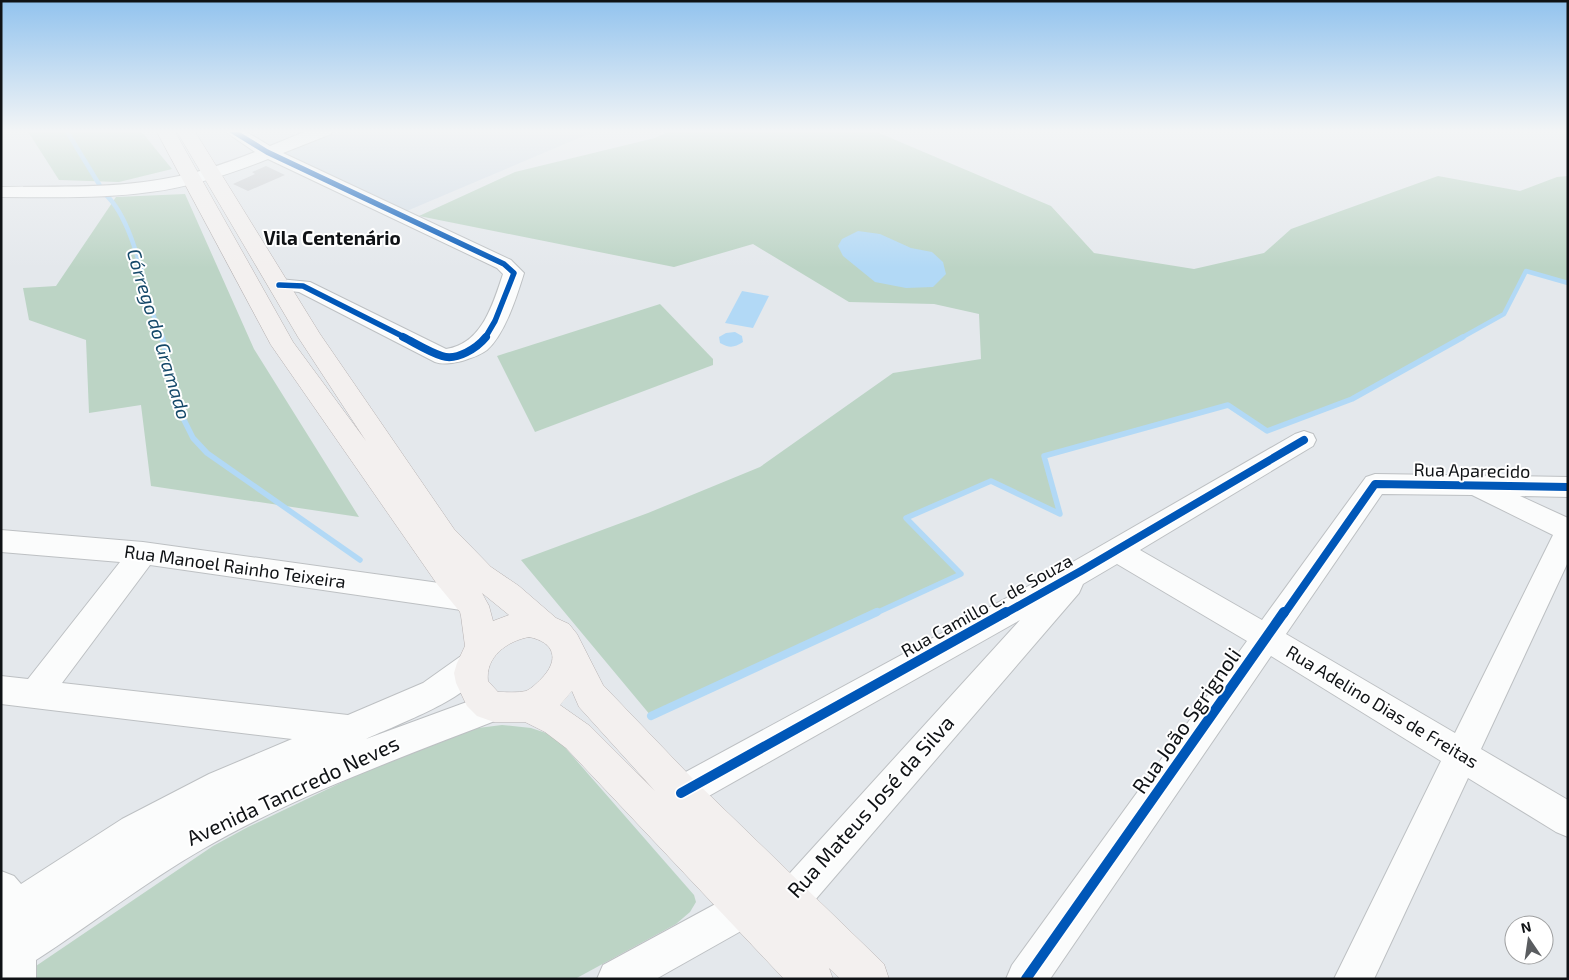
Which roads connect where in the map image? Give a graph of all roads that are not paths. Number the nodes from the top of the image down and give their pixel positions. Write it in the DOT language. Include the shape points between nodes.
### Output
graph roads {
  1 [pos="202,176"];
  2 [pos="317,176"];
  3 [pos="1,192"];
  4 [pos="279,285"];
  5 [pos="1304,440"];
  6 [pos="1375,484"];
  7 [pos="1472,486"];
  8 [pos="1568,488"];
  9 [pos="1568,531"];
  10 [pos="1,541"];
  11 [pos="1117,550"];
  12 [pos="143,554"];
  13 [pos="1081,571"];
  14 [pos="468,599"];
  15 [pos="556,638"];
  16 [pos="1268,638"];
  17 [pos="476,657"];
  18 [pos="1,690"];
  19 [pos="35,694"];
  20 [pos="511,707"];
  21 [pos="349,730"];
  22 [pos="1460,755"];
  23 [pos="681,793"];
  24 [pos="1568,820"];
  25 [pos="790,901"];
  26 [pos="745,908"];
  27 [pos="9,934"];
  28 [pos="616,979"];
  29 [pos="814,979"];
  30 [pos="869,979"];
  31 [pos="1026,979"];
  32 [pos="1354,979"];
  1 -- 3 [label="street" via="172,184 117,190"];
  1 -- 4 [label="main road"];
  1 -- 14 [label="main road" via="283,345"];
  2 -- 4 [label="street" via="504,264 514,274 489,335 475,349 460,356 443,357 302,286"];
  4 -- 15 [label="main road" via="310,337 444,537 480,576 508,595"];
  5 -- 11 [label="street, Rua Camillo C. de Souza"];
  6 -- 7 [label="street, Rua Aparecido"];
  6 -- 16 [label="street, Rua João Sgrignoli"];
  7 -- 8 [label="street, Rua Aparecido"];
  7 -- 9 [label="street"];
  9 -- 22 [label="street"];
  10 -- 12 [label="street, Rua Manoel Rainho Teixeira"];
  11 -- 13 [label="street, Rua Camillo C. de Souza"];
  11 -- 16 [label="street, Rua Adelino Dias de Freitas"];
  12 -- 14 [label="street, Rua Manoel Rainho Teixeira"];
  12 -- 19 [label="street"];
  13 -- 23 [label="street, Rua Camillo C. de Souza"];
  13 -- 25 [label="street, Rua Mateus José da Silva"];
  14 -- 17 [label="main road" via="477,616"];
  15 -- 17 [label="main road" via="529,624 512,627 494,636"];
  15 -- 20 [label="main road" via="568,659 565,673 556,687 544,699"];
  15 -- 23 [label="main road" via="591,696"];
  16 -- 22 [label="street, Rua Adelino Dias de Freitas"];
  16 -- 31 [label="street, Rua João Sgrignoli"];
  17 -- 20 [label="main road" via="471,674 473,688 481,699"];
  17 -- 21 [label="street, Avenida Tancredo Neves" via="434,693"];
  18 -- 19 [label="street"];
  19 -- 21 [label="street"];
  20 -- 26 [label="main road" via="557,721 578,737"];
  20 -- 27 [label="street, Avenida Tancredo Neves" via="434,727 284,790 210,826 139,867 60,923"];
  21 -- 27 [label="street, Avenida Tancredo Neves" via="221,786 135,832"];
  22 -- 24 [label="street, Rua Adelino Dias de Freitas"];
  22 -- 32 [label="street"];
  23 -- 25 [label="main road"];
  25 -- 26 [label="street, Rua Mateus José da Silva"];
  25 -- 30 [label="main road"];
  26 -- 28 [label="street, Rua Mateus José da Silva"];
  26 -- 29 [label="main road"];
}
